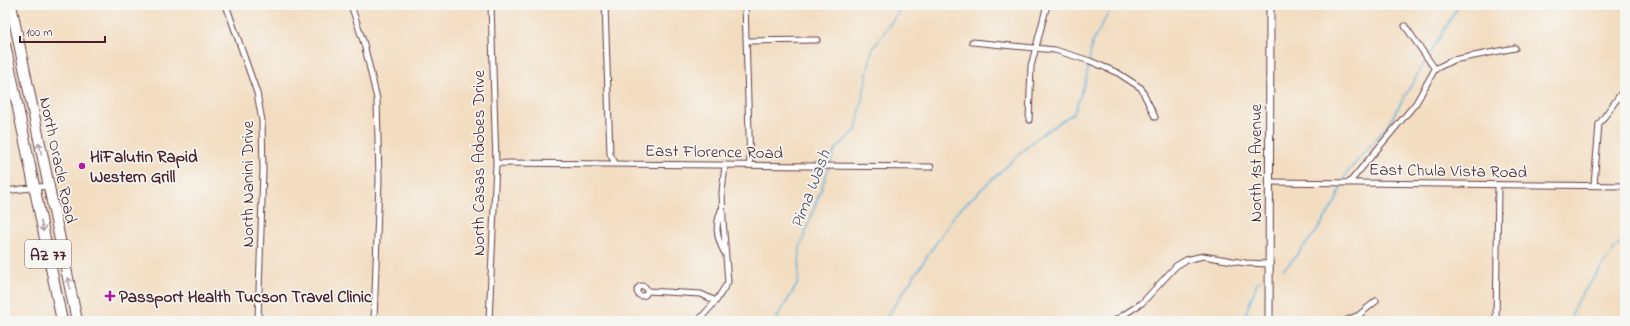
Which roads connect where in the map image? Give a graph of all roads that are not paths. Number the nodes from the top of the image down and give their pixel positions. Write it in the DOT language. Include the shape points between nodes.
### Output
graph roads {
  1 [pos="11,5"];
  2 [pos="226,5"];
  3 [pos="351,5"];
  4 [pos="491,5"];
  5 [pos="605,5"];
  6 [pos="745,5"];
  7 [pos="1047,5"];
  8 [pos="1270,5"];
  9 [pos="1405,26"];
  10 [pos="817,40"];
  11 [pos="747,41"];
  12 [pos="972,42"];
  13 [pos="5,45"];
  14 [pos="1036,47"];
  15 [pos="1515,48"];
  16 [pos="1435,69"];
  17 [pos="1625,88"];
  18 [pos="1156,117"];
  19 [pos="1029,120"];
  20 [pos="496,163"];
  21 [pos="615,163"];
  22 [pos="750,165"];
  23 [pos="725,166"];
  24 [pos="931,167"];
  25 [pos="1270,182"];
  26 [pos="1349,183"];
  27 [pos="1594,185"];
  28 [pos="48,186"];
  29 [pos="1498,186"];
  30 [pos="1625,186"];
  31 [pos="33,188"];
  32 [pos="5,191"];
  33 [pos="1270,264"];
  34 [pos="647,291"];
  35 [pos="716,301"];
  36 [pos="1376,301"];
  37 [pos="62,321"];
  38 [pos="78,321"];
  39 [pos="258,321"];
  40 [pos="374,321"];
  41 [pos="489,321"];
  42 [pos="698,321"];
  43 [pos="1114,321"];
  44 [pos="1269,321"];
  45 [pos="1345,321"];
  46 [pos="1496,321"];
  28 -- 1 [label="highway, North Oracle Road / AZ 77, one-way"];
  2 -- 39 [label="street, North Nanini Drive" via="257,93 262,121 263,185"];
  3 -- 40 [label="street" via="364,44 377,99 380,180"];
  4 -- 20 [label="street, North Casas Adobes Drive"];
  5 -- 21 [label="street" via="610,154"];
  6 -- 11 [label="street"];
  7 -- 14 [label="street"];
  8 -- 25 [label="main road, North 1st Avenue"];
  9 -- 16 [label="street"];
  10 -- 11 [label="street"];
  11 -- 22 [label="street"];
  12 -- 14 [label="street"];
  13 -- 31 [label="highway, North Oracle Road / AZ 77"];
  14 -- 18 [label="street" via="1069,54 1118,73 1141,88"];
  14 -- 19 [label="street" via="1031,66"];
  15 -- 16 [label="street" via="1453,60"];
  16 -- 26 [label="street" via="1416,103"];
  17 -- 27 [label="street" via="1599,124"];
  20 -- 21 [label="street, East Florence Road"];
  20 -- 41 [label="street, North Casas Adobes Drive"];
  21 -- 23 [label="street, East Florence Road"];
  22 -- 23 [label="street, East Florence Road"];
  22 -- 24 [label="street, East Florence Road"];
  23 -- 35 [label="street" via="717,237 726,257 728,282"];
  25 -- 26 [label="street, East Chula Vista Road"];
  25 -- 33 [label="main road, North 1st Avenue"];
  26 -- 29 [label="street, East Chula Vista Road"];
  27 -- 29 [label="street, East Chula Vista Road"];
  27 -- 30 [label="street, East Chula Vista Road"];
  28 -- 31 [label="street"];
  38 -- 28 [label="highway, North Oracle Road / AZ 77, one-way"];
  29 -- 46 [label="street"];
  31 -- 32 [label="street"];
  31 -- 37 [label="highway, North Oracle Road / AZ 77, one-way"];
  33 -- 43 [label="street" via="1203,256 1186,260 1176,266 1142,303"];
  33 -- 44 [label="main road, North 1st Avenue"];
  34 -- 35 [label="street" via="701,294"];
  35 -- 42 [label="street"];
  36 -- 45 [label="street" via="1359,315"];
}
